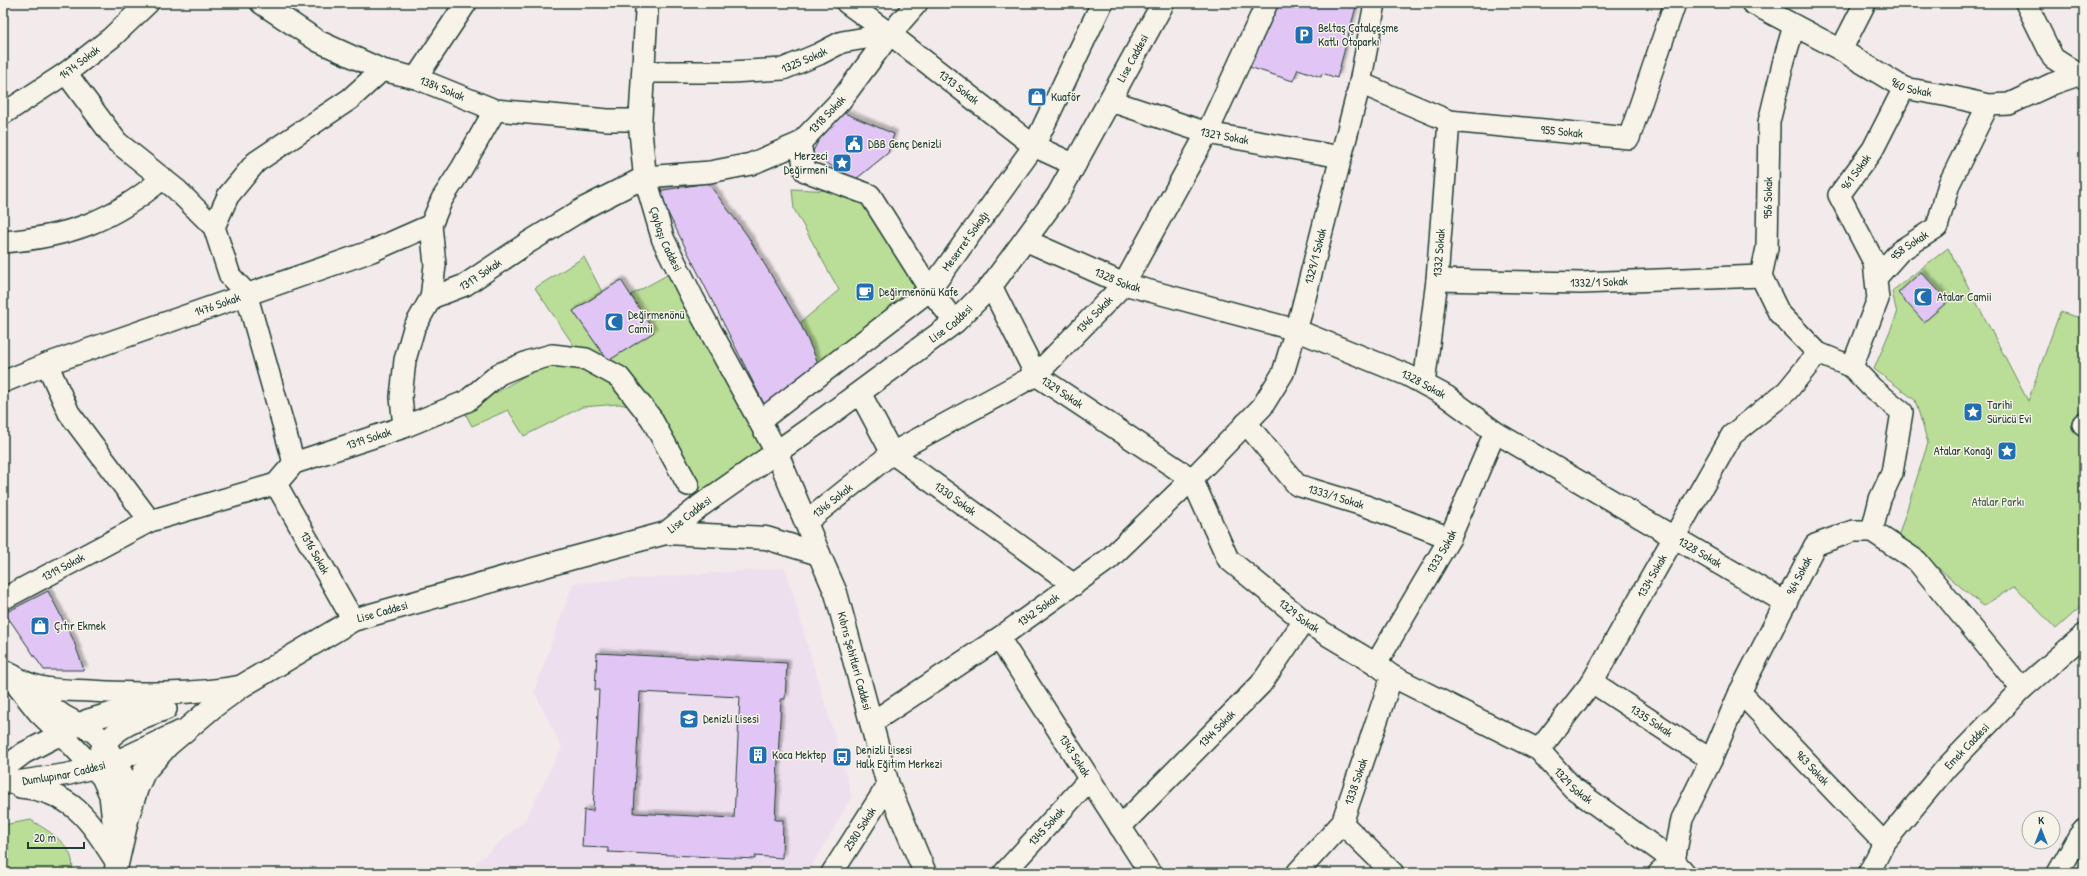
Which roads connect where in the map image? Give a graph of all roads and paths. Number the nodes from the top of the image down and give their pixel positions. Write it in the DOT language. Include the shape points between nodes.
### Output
graph roads {
  1 [pos="148,3"];
  2 [pos="261,3"];
  3 [pos="466,3"];
  4 [pos="647,3"];
  5 [pos="847,3"];
  6 [pos="917,3"];
  7 [pos="1102,3"];
  8 [pos="1267,3"];
  9 [pos="1375,3"];
  10 [pos="1675,3"];
  11 [pos="1752,3"];
  12 [pos="1865,3"];
  13 [pos="2026,3"];
  14 [pos="1161,4"];
  15 [pos="1794,26"];
  16 [pos="890,34"];
  17 [pos="1841,50"];
  18 [pos="382,70"];
  19 [pos="643,72"];
  20 [pos="66,73"];
  21 [pos="2082,73"];
  22 [pos="416,78"];
  23 [pos="1360,83"];
  24 [pos="1904,88"];
  25 [pos="1111,101"];
  26 [pos="1988,106"];
  27 [pos="495,110"];
  28 [pos="3,114"];
  29 [pos="640,120"];
  30 [pos="1449,121"];
  31 [pos="1207,133"];
  32 [pos="800,143"];
  33 [pos="1034,146"];
  34 [pos="1341,156"];
  35 [pos="1075,165"];
  36 [pos="645,177"];
  37 [pos="163,178"];
  38 [pos="431,225"];
  39 [pos="214,227"];
  40 [pos="1025,240"];
  41 [pos="3,242"];
  42 [pos="1761,276"];
  43 [pos="1876,278"];
  44 [pos="1437,280"];
  45 [pos="1124,284"];
  46 [pos="991,286"];
  47 [pos="930,290"];
  48 [pos="246,293"];
  49 [pos="431,298"];
  50 [pos="955,322"];
  51 [pos="1296,330"];
  52 [pos="1818,353"];
  53 [pos="47,364"];
  54 [pos="1852,367"];
  55 [pos="1036,375"];
  56 [pos="3,382"];
  57 [pos="1424,384"];
  58 [pos="860,393"];
  59 [pos="760,421"];
  60 [pos="1246,423"];
  61 [pos="404,428"];
  62 [pos="1494,432"];
  63 [pos="776,451"];
  64 [pos="892,453"];
  65 [pos="294,463"];
  66 [pos="1192,479"];
  67 [pos="276,484"];
  68 [pos="688,485"];
  69 [pos="150,521"];
  70 [pos="806,522"];
  71 [pos="1872,531"];
  72 [pos="666,533"];
  73 [pos="1674,537"];
  74 [pos="1450,538"];
  75 [pos="820,554"];
  76 [pos="1074,585"];
  77 [pos="3,599"];
  78 [pos="1786,603"];
  79 [pos="354,620"];
  80 [pos="1304,622"];
  81 [pos="2084,635"];
  82 [pos="999,638"];
  83 [pos="4,669"];
  84 [pos="1384,670"];
  85 [pos="1592,682"];
  86 [pos="242,686"];
  87 [pos="2022,689"];
  88 [pos="211,692"];
  89 [pos="1740,692"];
  90 [pos="180,693"];
  91 [pos="871,723"];
  92 [pos="80,724"];
  93 [pos="191,726"];
  94 [pos="60,733"];
  95 [pos="104,742"];
  96 [pos="1539,750"];
  97 [pos="1711,760"];
  98 [pos="107,767"];
  99 [pos="3,768"];
  100 [pos="1089,780"];
  101 [pos="3,785"];
  102 [pos="888,785"];
  103 [pos="128,816"];
  104 [pos="1342,823"];
  105 [pos="1120,827"];
  106 [pos="2082,835"];
  107 [pos="1884,844"];
  108 [pos="116,869"];
  109 [pos="1673,869"];
  110 [pos="832,873"];
  111 [pos="925,873"];
  112 [pos="1004,873"];
  113 [pos="1150,873"];
  114 [pos="1297,873"];
  115 [pos="1393,873"];
  116 [pos="1869,873"];
  117 [pos="2058,873"];
  1 -- 20 [label="street, 1474 Sokak" via="111,38"];
  2 -- 18 [label="street, 1384 Sokak" via="318,41"];
  3 -- 22 [label="street"];
  4 -- 19 [label="main road, Çaybaşı Caddesi"];
  5 -- 16 [label="street, 1313 Sokak"];
  6 -- 16 [label="street"];
  7 -- 33 [label="street, Meserret Sokağı"];
  8 -- 31 [label="street, 1346 Sokak"];
  9 -- 23 [label="street, 1329/1 Sokak"];
  10 -- 30 [label="street, 955 Sokak" via="1629,138"];
  11 -- 15 [label="street, 960 Sokak"];
  12 -- 17 [label="street"];
  13 -- 21 [label="street" via="2054,58"];
  14 -- 25 [label="main road, Lise Caddesi"];
  15 -- 17 [label="street, 960 Sokak"];
  15 -- 42 [label="street, 956 Sokak" via="1769,122 1767,248"];
  16 -- 19 [label="street, 1325 Sokak" via="842,42 783,69"];
  16 -- 32 [label="street, 1318 Sokak" via="841,100"];
  16 -- 33 [label="street, 1313 Sokak"];
  17 -- 24 [label="street, 960 Sokak"];
  18 -- 22 [label="street, 1384 Sokak"];
  18 -- 39 [label="street" via="350,99 256,162 228,196"];
  19 -- 29 [label="main road, Çaybaşı Caddesi"];
  20 -- 28 [label="street, 1474 Sokak"];
  20 -- 37 [label="street" via="117,142"];
  21 -- 26 [label="street, 960 Sokak" via="2009,104"];
  22 -- 27 [label="street, 1384 Sokak"];
  23 -- 30 [label="street, 955 Sokak"];
  23 -- 34 [label="street, 1329/1 Sokak"];
  24 -- 26 [label="street, 960 Sokak"];
  24 -- 43 [label="street, 961 Sokak" via="1873,149 1839,196 1874,262"];
  25 -- 31 [label="street, 1327 Sokak"];
  25 -- 35 [label="main road, Lise Caddesi"];
  26 -- 43 [label="street, 958 Sokak" via="1949,184 1937,227 1900,251"];
  27 -- 29 [label="street, 1384 Sokak" via="608,120"];
  27 -- 38 [label="street" via="442,199"];
  29 -- 36 [label="main road, Çaybaşı Caddesi"];
  30 -- 44 [label="street, 1332 Sokak"];
  31 -- 34 [label="street, 1327 Sokak"];
  31 -- 45 [label="street, 1346 Sokak"];
  32 -- 36 [label="street, 1318 Sokak" via="751,164 710,172"];
  32 -- 47 [label="street" via="805,171 870,196"];
  33 -- 35 [label="street, 1313 Sokak"];
  33 -- 47 [label="street, Meserret Sokağı"];
  34 -- 51 [label="street, 1329/1 Sokak"];
  35 -- 40 [label="main road, Lise Caddesi" via="1058,195"];
  36 -- 49 [label="street, 1317 Sokak" via="586,207 465,285"];
  36 -- 59 [label="main road, Çaybaşı Caddesi" via="664,239 693,299"];
  37 -- 39 [label="street"];
  37 -- 41 [label="street" via="132,203 109,217 48,237"];
  38 -- 48 [label="street, 1476 Sokak" via="372,251"];
  38 -- 49 [label="street" via="435,265"];
  39 -- 48 [label="street" via="230,276"];
  40 -- 45 [label="street, 1328 Sokak"];
  40 -- 46 [label="main road, Lise Caddesi"];
  42 -- 44 [label="street, 1332/1 Sokak" via="1581,283"];
  42 -- 52 [label="street" via="1779,313"];
  43 -- 54 [label="street" via="1878,299"];
  44 -- 57 [label="street, 1332 Sokak"];
  45 -- 51 [label="street, 1328 Sokak"];
  45 -- 55 [label="street, 1346 Sokak"];
  46 -- 50 [label="main road, Lise Caddesi"];
  46 -- 55 [label="street, 1329 Sokak"];
  47 -- 50 [label="street"];
  47 -- 59 [label="street, Meserret Sokağı"];
  48 -- 53 [label="street, 1476 Sokak"];
  48 -- 65 [label="street"];
  49 -- 61 [label="street" via="414,328 405,360 401,397"];
  50 -- 58 [label="main road, Lise Caddesi"];
  51 -- 57 [label="street, 1328 Sokak"];
  51 -- 60 [label="street, 1329/1 Sokak" via="1283,373 1262,407"];
  52 -- 54 [label="street"];
  52 -- 73 [label="street, 1334 Sokak" via="1787,391 1732,435"];
  53 -- 56 [label="street, 1476 Sokak"];
  53 -- 69 [label="street" via="69,413"];
  54 -- 71 [label="street" via="1872,388 1902,412 1892,473 1880,499"];
  55 -- 64 [label="street, 1346 Sokak"];
  55 -- 66 [label="street, 1329 Sokak"];
  57 -- 62 [label="street, 1328 Sokak" via="1446,396"];
  58 -- 63 [label="main road, Lise Caddesi"];
  58 -- 64 [label="street, 1330 Sokak"];
  59 -- 63 [label="main road, Çaybaşı Caddesi"];
  60 -- 66 [label="street, 1329/1 Sokak"];
  60 -- 74 [label="street, 1333/1 Sokak" via="1297,485 1366,506"];
  61 -- 65 [label="street, 1319 Sokak"];
  61 -- 68 [label="street, 1319 Sokak" via="467,401 499,374 530,361 552,355 586,359 619,377 651,418"];
  62 -- 73 [label="street, 1328 Sokak"];
  62 -- 74 [label="street, 1333 Sokak"];
  63 -- 70 [label="main road, Kıbrıs Şehitleri Caddesi"];
  63 -- 72 [label="main road, Lise Caddesi"];
  64 -- 70 [label="street, 1346 Sokak"];
  64 -- 76 [label="street, 1330 Sokak"];
  65 -- 67 [label="street"];
  66 -- 76 [label="street, 1342 Sokak" via="1109,559"];
  66 -- 80 [label="street, 1329 Sokak" via="1228,559"];
  67 -- 69 [label="street, 1319 Sokak"];
  67 -- 79 [label="street, 1316 Sokak"];
  69 -- 77 [label="street, 1319 Sokak"];
  70 -- 75 [label="main road, Kıbrıs Şehitleri Caddesi"];
  71 -- 78 [label="street, 964 Sokak" via="1853,531 1815,545"];
  71 -- 87 [label="street" via="1917,561"];
  72 -- 75 [label="main road" via="766,538"];
  72 -- 79 [label="main road, Lise Caddesi"];
  73 -- 78 [label="street, 1328 Sokak"];
  73 -- 85 [label="street, 1334 Sokak"];
  74 -- 84 [label="street, 1333 Sokak"];
  75 -- 91 [label="main road, Kıbrıs Şehitleri Caddesi" via="836,593"];
  76 -- 82 [label="street, 1342 Sokak"];
  78 -- 89 [label="street, 964 Sokak"];
  79 -- 86 [label="main road, Lise Caddesi"];
  80 -- 84 [label="street, 1329 Sokak"];
  80 -- 105 [label="street, 1344 Sokak" via="1261,684"];
  81 -- 87 [label="street, Emek Caddesi"];
  82 -- 91 [label="street, 1342 Sokak"];
  82 -- 100 [label="street, 1343 Sokak"];
  83 -- 90 [label="street" via="27,683 53,689"];
  83 -- 92 [label="street" via="53,709"];
  83 -- 94 [label="street" via="39,713"];
  84 -- 96 [label="street, 1329 Sokak"];
  84 -- 104 [label="street, 1338 Sokak"];
  85 -- 96 [label="street, 1334 Sokak"];
  85 -- 97 [label="street, 1335 Sokak"];
  86 -- 88 [label="street"];
  86 -- 93 [label="main road, Lise Caddesi"];
  87 -- 107 [label="street, Emek Caddesi" via="1946,768"];
  88 -- 90 [label="street"];
  88 -- 95 [label="street" via="154,713 124,728"];
  89 -- 97 [label="street, 964 Sokak"];
  89 -- 107 [label="street, 963 Sokak"];
  90 -- 92 [label="street"];
  91 -- 102 [label="main road, Kıbrıs Şehitleri Caddesi"];
  92 -- 94 [label="street"];
  92 -- 95 [label="street"];
  93 -- 98 [label="street, Dumlupınar Caddesi"];
  93 -- 103 [label="main road, Lise Caddesi" via="168,745 144,772"];
  94 -- 98 [label="street"];
  94 -- 99 [label="street"];
  95 -- 98 [label="street" via="99,755"];
  96 -- 109 [label="street, 1329 Sokak" via="1573,788"];
  97 -- 109 [label="street, 964 Sokak" via="1682,819"];
  98 -- 101 [label="street, Dumlupınar Caddesi"];
  98 -- 103 [label="street" via="127,787"];
  98 -- 108 [label="street"];
  100 -- 105 [label="street, 1343 Sokak"];
  100 -- 112 [label="street, 1345 Sokak"];
  101 -- 108 [label="street" via="41,789 67,801 97,831"];
  102 -- 110 [label="street, 2580 Sokak"];
  102 -- 111 [label="main road, Kıbrıs Şehitleri Caddesi"];
  103 -- 108 [label="main road, Lise Caddesi"];
  104 -- 114 [label="street, 1338 Sokak"];
  104 -- 115 [label="street"];
  105 -- 113 [label="street, 1343 Sokak"];
  106 -- 117 [label="street"];
  107 -- 116 [label="street, Emek Caddesi"];
}
